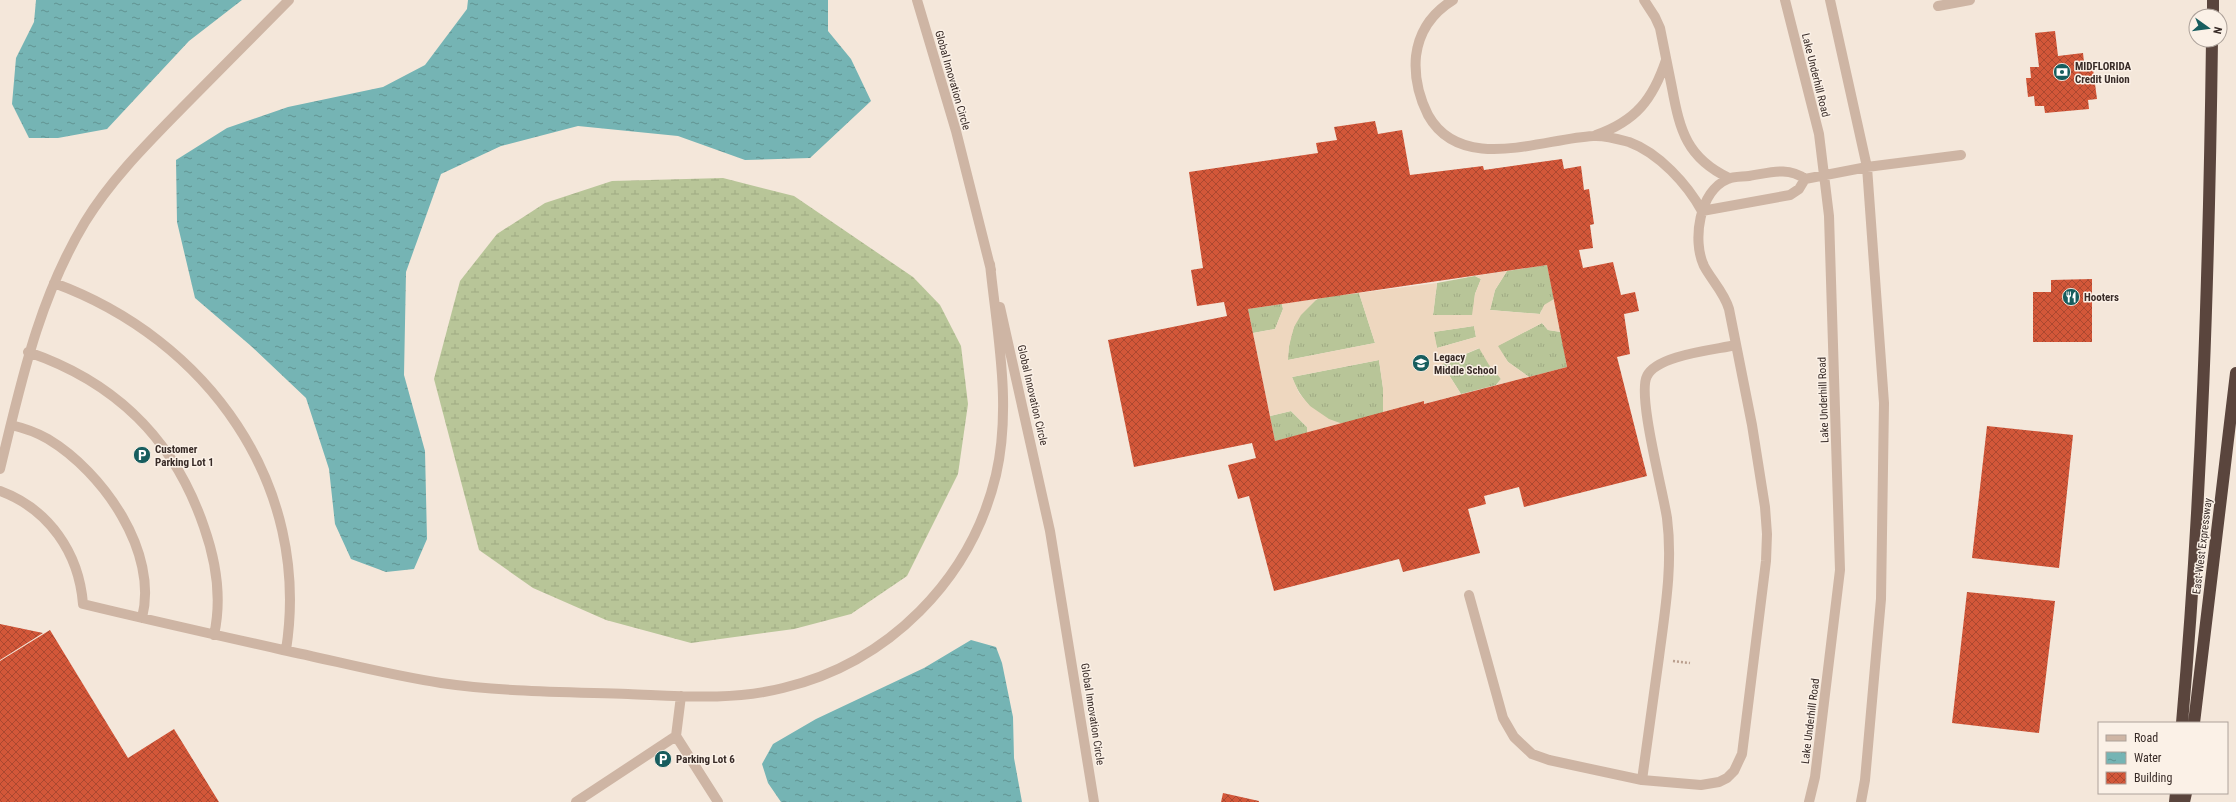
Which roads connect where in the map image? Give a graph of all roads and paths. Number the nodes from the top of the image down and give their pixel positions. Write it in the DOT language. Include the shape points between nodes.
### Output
graph roads {
  1 [pos="289,0"];
  2 [pos="917,0"];
  3 [pos="1453,0"];
  4 [pos="1644,0"];
  5 [pos="1785,0"];
  6 [pos="1830,0"];
  7 [pos="1970,0"];
  8 [pos="1938,6"];
  9 [pos="2212,48"];
  10 [pos="1666,59"];
  11 [pos="1594,136"];
  12 [pos="1961,155"];
  13 [pos="1867,167"];
  14 [pos="1825,175"];
  15 [pos="1729,178"];
  16 [pos="1805,179"];
  17 [pos="1702,211"];
  18 [pos="990,264"];
  19 [pos="54,283"];
  20 [pos="1736,345"];
  21 [pos="28,352"];
  22 [pos="2236,373"];
  23 [pos="11,425"];
  24 [pos="0,470"];
  25 [pos="0,491"];
  26 [pos="1468,594"];
  27 [pos="142,618"];
  28 [pos="214,635"];
  29 [pos="286,650"];
  30 [pos="1673,660"];
  31 [pos="1690,663"];
  32 [pos="681,696"];
  33 [pos="2182,722"];
  34 [pos="2194,722"];
  35 [pos="676,736"];
  36 [pos="1642,780"];
  37 [pos="576,802"];
  38 [pos="718,802"];
  39 [pos="1094,802"];
  40 [pos="1809,802"];
  41 [pos="1861,802"];
  1 -- 19 [label="street" via="145,146 117,178 85,222"];
  2 -- 18 [label="street, Global Innovation Circle" via="956,131"];
  3 -- 11 [label="street" via="1443,6 1429,22 1420,39 1416,58 1420,96 1432,121 1444,134 1469,147 1489,149"];
  4 -- 10 [label="street" via="1655,17"];
  5 -- 14 [label="street, Lake Underhill Road" via="1819,134"];
  6 -- 13 [label="street"];
  7 -- 8 [label="street"];
  9 -- 33 [label="highway" via="2205,376"];
  10 -- 11 [label="street" via="1654,90 1639,110 1618,126"];
  10 -- 15 [label="street" via="1684,137 1707,166"];
  11 -- 17 [label="street" via="1630,143 1657,158 1688,191"];
  12 -- 13 [label="street"];
  13 -- 14 [label="street"];
  13 -- 41 [label="street" via="1884,403 1881,599"];
  14 -- 16 [label="street"];
  14 -- 40 [label="street, Lake Underhill Road" via="1830,224 1840,570 1815,777"];
  15 -- 16 [label="street" via="1785,170"];
  15 -- 17 [label="street" via="1714,190"];
  16 -- 17 [label="street" via="1799,189 1790,195"];
  17 -- 20 [label="street" via="1698,240 1701,257 1708,273 1727,301"];
  18 -- 32 [label="street" via="1004,391 1003,432 988,502 978,528 954,570 928,602 899,631 869,653 839,669 801,684 763,692 728,696"];
  18 -- 39 [label="street, Global Innovation Circle" via="1050,531"];
  19 -- 21 [label="street"];
  19 -- 29 [label="street" via="100,302 156,338 204,382 240,428 261,470 280,524 288,568 290,607"];
  20 -- 36 [label="street" via="1665,361 1650,370 1645,380 1644,398 1665,506 1669,555 1666,600"];
  20 -- 36 [label="street" via="1755,439 1767,534 1766,561 1742,754 1734,771 1719,782 1701,785"];
  21 -- 23 [label="street"];
  21 -- 28 [label="street" via="71,368 108,391 142,421 168,452 194,500 212,553 218,598"];
  22 -- 34 [label="highway, East-West Expressway"];
  23 -- 24 [label="street"];
  23 -- 27 [label="street" via="33,431 65,450 89,472 113,502 128,528 138,555 145,594"];
  25 -- 27 [label="street" via="29,507 58,533 75,565 82,604"];
  26 -- 36 [label="street" via="1504,718 1519,744 1541,758"];
  27 -- 28 [label="street"];
  28 -- 29 [label="street"];
  29 -- 32 [label="street" via="364,669 443,683 560,692"];
  30 -- 31 [label="path"];
  32 -- 35 [label="street"];
  35 -- 37 [label="street"];
  35 -- 38 [label="street"];
}
